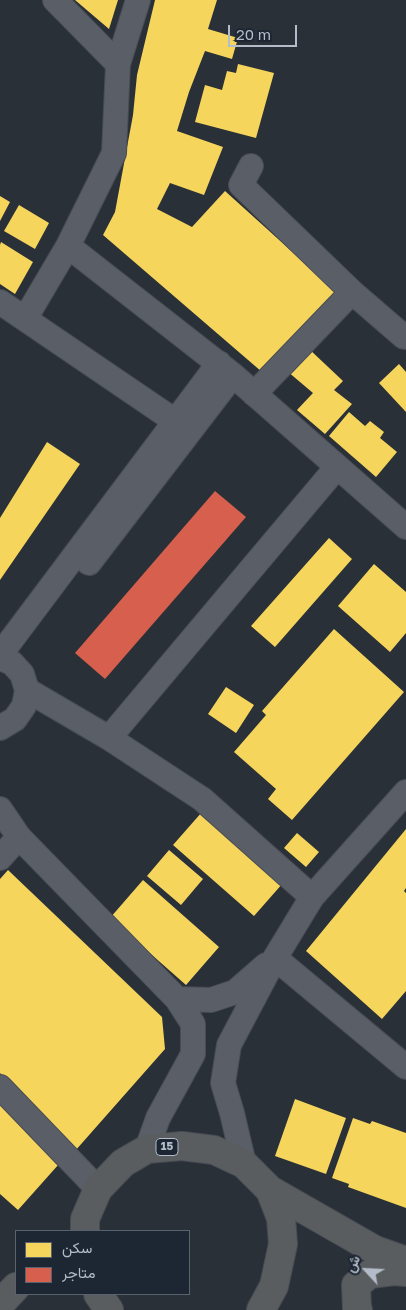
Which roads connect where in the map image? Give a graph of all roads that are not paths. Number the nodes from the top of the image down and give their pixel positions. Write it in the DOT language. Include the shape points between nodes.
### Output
graph roads {
  1 [pos="55,0"];
  2 [pos="138,0"];
  3 [pos="118,64"];
  4 [pos="251,166"];
  5 [pos="68,246"];
  6 [pos="352,292"];
  7 [pos="0,302"];
  8 [pos="26,319"];
  9 [pos="404,337"];
  10 [pos="226,369"];
  11 [pos="254,394"];
  12 [pos="175,421"];
  13 [pos="338,467"];
  14 [pos="406,527"];
  15 [pos="4,659"];
  16 [pos="27,690"];
  17 [pos="0,728"];
  18 [pos="109,738"];
  19 [pos="406,792"];
  20 [pos="0,809"];
  21 [pos="19,837"];
  22 [pos="0,858"];
  23 [pos="312,898"];
  24 [pos="275,958"];
  25 [pos="177,999"];
  26 [pos="406,1067"];
  27 [pos="0,1087"];
  28 [pos="147,1148"];
  29 [pos="244,1164"];
  30 [pos="98,1189"];
  31 [pos="270,1190"];
  32 [pos="80,1227"];
  33 [pos="406,1261"];
  34 [pos="406,1272"];
  35 [pos="15,1288"];
  36 [pos="99,1295"];
  37 [pos="0,1304"];
  38 [pos="109,1310"];
  39 [pos="261,1310"];
  40 [pos="358,1310"];
  1 -- 3 [label="street"];
  2 -- 3 [label="street"];
  3 -- 5 [label="street" via="114,153"];
  4 -- 6 [label="street" via="241,186"];
  5 -- 8 [label="street"];
  5 -- 10 [label="street"];
  6 -- 9 [label="street"];
  6 -- 11 [label="street"];
  7 -- 8 [label="street"];
  8 -- 12 [label="street"];
  10 -- 11 [label="street"];
  10 -- 12 [label="street"];
  10 -- 15 [label="street"];
  11 -- 13 [label="street"];
  12 -- 15 [label="street"];
  13 -- 14 [label="street"];
  13 -- 18 [label="street"];
  15 -- 16 [label="street" via="22,674"];
  16 -- 17 [label="street" via="24,706 15,720"];
  16 -- 18 [label="street"];
  18 -- 23 [label="street" via="202,799"];
  19 -- 23 [label="street"];
  20 -- 21 [label="street"];
  21 -- 22 [label="street"];
  21 -- 25 [label="street"];
  23 -- 24 [label="street"];
  24 -- 25 [label="street" via="235,992 211,1000"];
  24 -- 26 [label="street"];
  24 -- 29 [label="street" via="229,1045 222,1083"];
  25 -- 28 [label="street" via="193,1024 193,1054 158,1118"];
  27 -- 30 [label="street"];
  28 -- 29 [label="highway, 15" via="182,1146 214,1150"];
  28 -- 30 [label="highway, 15" via="124,1162"];
  29 -- 31 [label="highway, 15"];
  30 -- 32 [label="highway, 15"];
  31 -- 33 [label="highway, 15" via="375,1250"];
  31 -- 39 [label="highway" via="282,1218 283,1244 274,1286"];
  34 -- 40 [label="highway" via="370,1274 356,1285"];
  35 -- 37 [label="highway"];
  36 -- 38 [label="highway"];
}
